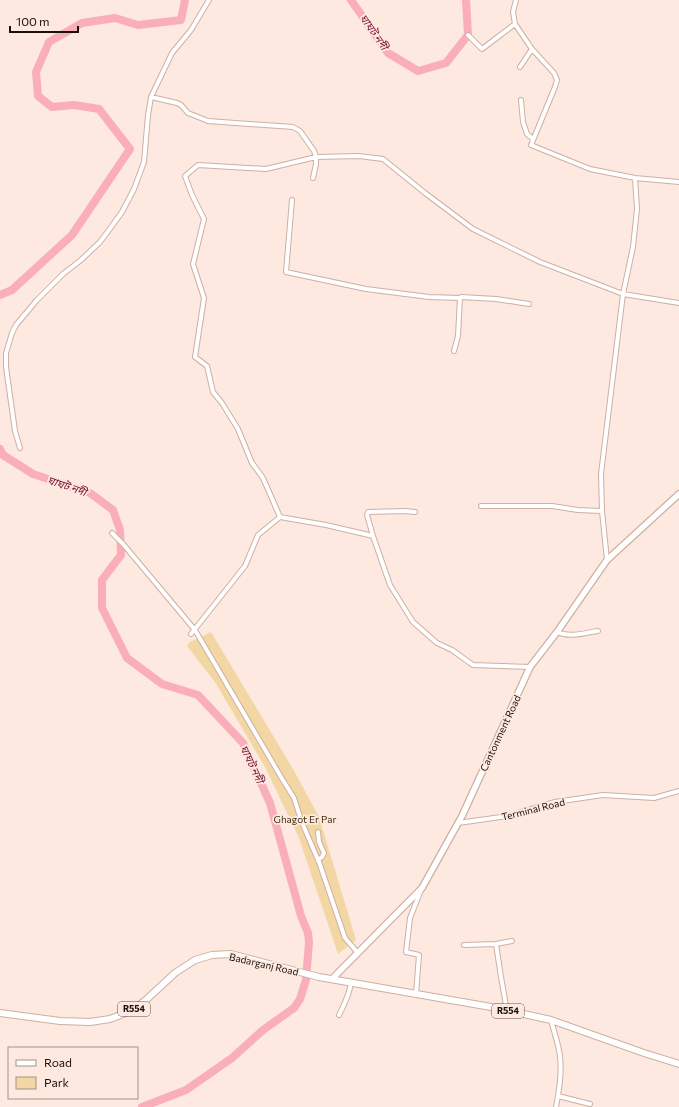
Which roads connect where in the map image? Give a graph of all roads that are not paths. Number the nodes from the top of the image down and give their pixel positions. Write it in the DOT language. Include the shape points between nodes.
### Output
graph roads {
  1 [pos="209,0"];
  2 [pos="516,0"];
  3 [pos="515,24"];
  4 [pos="468,34"];
  5 [pos="532,49"];
  6 [pos="520,67"];
  7 [pos="151,97"];
  8 [pos="521,100"];
  9 [pos="533,139"];
  10 [pos="316,158"];
  11 [pos="313,178"];
  12 [pos="635,178"];
  13 [pos="679,182"];
  14 [pos="292,200"];
  15 [pos="623,294"];
  16 [pos="460,298"];
  17 [pos="679,303"];
  18 [pos="529,304"];
  19 [pos="454,351"];
  20 [pos="20,448"];
  21 [pos="679,494"];
  22 [pos="481,506"];
  23 [pos="602,511"];
  24 [pos="415,512"];
  25 [pos="280,517"];
  26 [pos="112,533"];
  27 [pos="373,536"];
  28 [pos="607,560"];
  29 [pos="195,630"];
  30 [pos="598,631"];
  31 [pos="557,632"];
  32 [pos="192,634"];
  33 [pos="530,667"];
  34 [pos="679,791"];
  35 [pos="458,823"];
  36 [pos="318,832"];
  37 [pos="318,860"];
  38 [pos="422,888"];
  39 [pos="512,941"];
  40 [pos="496,944"];
  41 [pos="464,945"];
  42 [pos="358,953"];
  43 [pos="332,979"];
  44 [pos="351,982"];
  45 [pos="416,994"];
  46 [pos="507,1011"];
  47 [pos="0,1013"];
  48 [pos="339,1016"];
  49 [pos="551,1020"];
  50 [pos="679,1064"];
  51 [pos="558,1096"];
  52 [pos="590,1104"];
  53 [pos="556,1107"];
  1 -- 7 [label="street" via="191,30 172,53"];
  2 -- 3 [label="street" via="513,12"];
  3 -- 4 [label="street" via="482,49"];
  3 -- 5 [label="street"];
  5 -- 6 [label="street"];
  5 -- 9 [label="street" via="554,73 557,80"];
  7 -- 10 [label="street" via="177,103 188,113 208,121 293,127 300,131"];
  7 -- 20 [label="street" via="144,162 122,212 100,242 37,300 12,333 6,353 6,367 15,432"];
  8 -- 9 [label="street" via="523,122 527,134"];
  9 -- 12 [label="street" via="531,145 590,169"];
  10 -- 11 [label="street"];
  10 -- 15 [label="street" via="359,156 383,159 473,229 540,262"];
  10 -- 25 [label="street" via="266,169 198,165 185,176 204,219 193,264 204,298 195,357 207,366 213,392 238,429 252,463 263,478"];
  12 -- 13 [label="street"];
  12 -- 15 [label="street" via="637,209 633,247"];
  14 -- 16 [label="street" via="286,272 366,289"];
  15 -- 17 [label="street"];
  15 -- 23 [label="street" via="601,474"];
  16 -- 18 [label="street" via="496,299"];
  16 -- 19 [label="street" via="458,336"];
  21 -- 28 [label="street, Cantonment Road"];
  22 -- 23 [label="street" via="552,506"];
  23 -- 28 [label="street"];
  24 -- 27 [label="street" via="368,512"];
  25 -- 27 [label="street"];
  25 -- 29 [label="street" via="258,535 245,566"];
  26 -- 29 [label="street"];
  27 -- 33 [label="street" via="390,585 413,622 437,643 473,665"];
  28 -- 31 [label="street, Cantonment Road"];
  29 -- 32 [label="street"];
  29 -- 37 [label="street" via="294,798"];
  30 -- 31 [label="street" via="575,635"];
  31 -- 33 [label="street, Cantonment Road"];
  33 -- 35 [label="street, Cantonment Road"];
  34 -- 35 [label="street, Terminal Road" via="654,798 603,795 555,802 508,816"];
  35 -- 38 [label="street, Cantonment Road"];
  36 -- 37 [label="street" via="324,853"];
  37 -- 42 [label="street" via="345,938"];
  38 -- 42 [label="street, Cantonment Road"];
  38 -- 45 [label="street" via="410,918 406,952 419,956"];
  39 -- 40 [label="street"];
  40 -- 41 [label="street"];
  40 -- 46 [label="street"];
  42 -- 43 [label="street, Cantonment Road"];
  43 -- 44 [label="main road, R554"];
  43 -- 47 [label="main road, Badarganj Road / R554" via="231,954 212,955 195,960 175,973 133,1010 110,1019 90,1022 60,1021"];
  44 -- 45 [label="main road, R554"];
  44 -- 48 [label="street"];
  45 -- 46 [label="main road, R554"];
  46 -- 49 [label="main road, R554"];
  49 -- 50 [label="main road, R554"];
  49 -- 51 [label="street" via="560,1056"];
  51 -- 52 [label="street"];
  51 -- 53 [label="street"];
}
